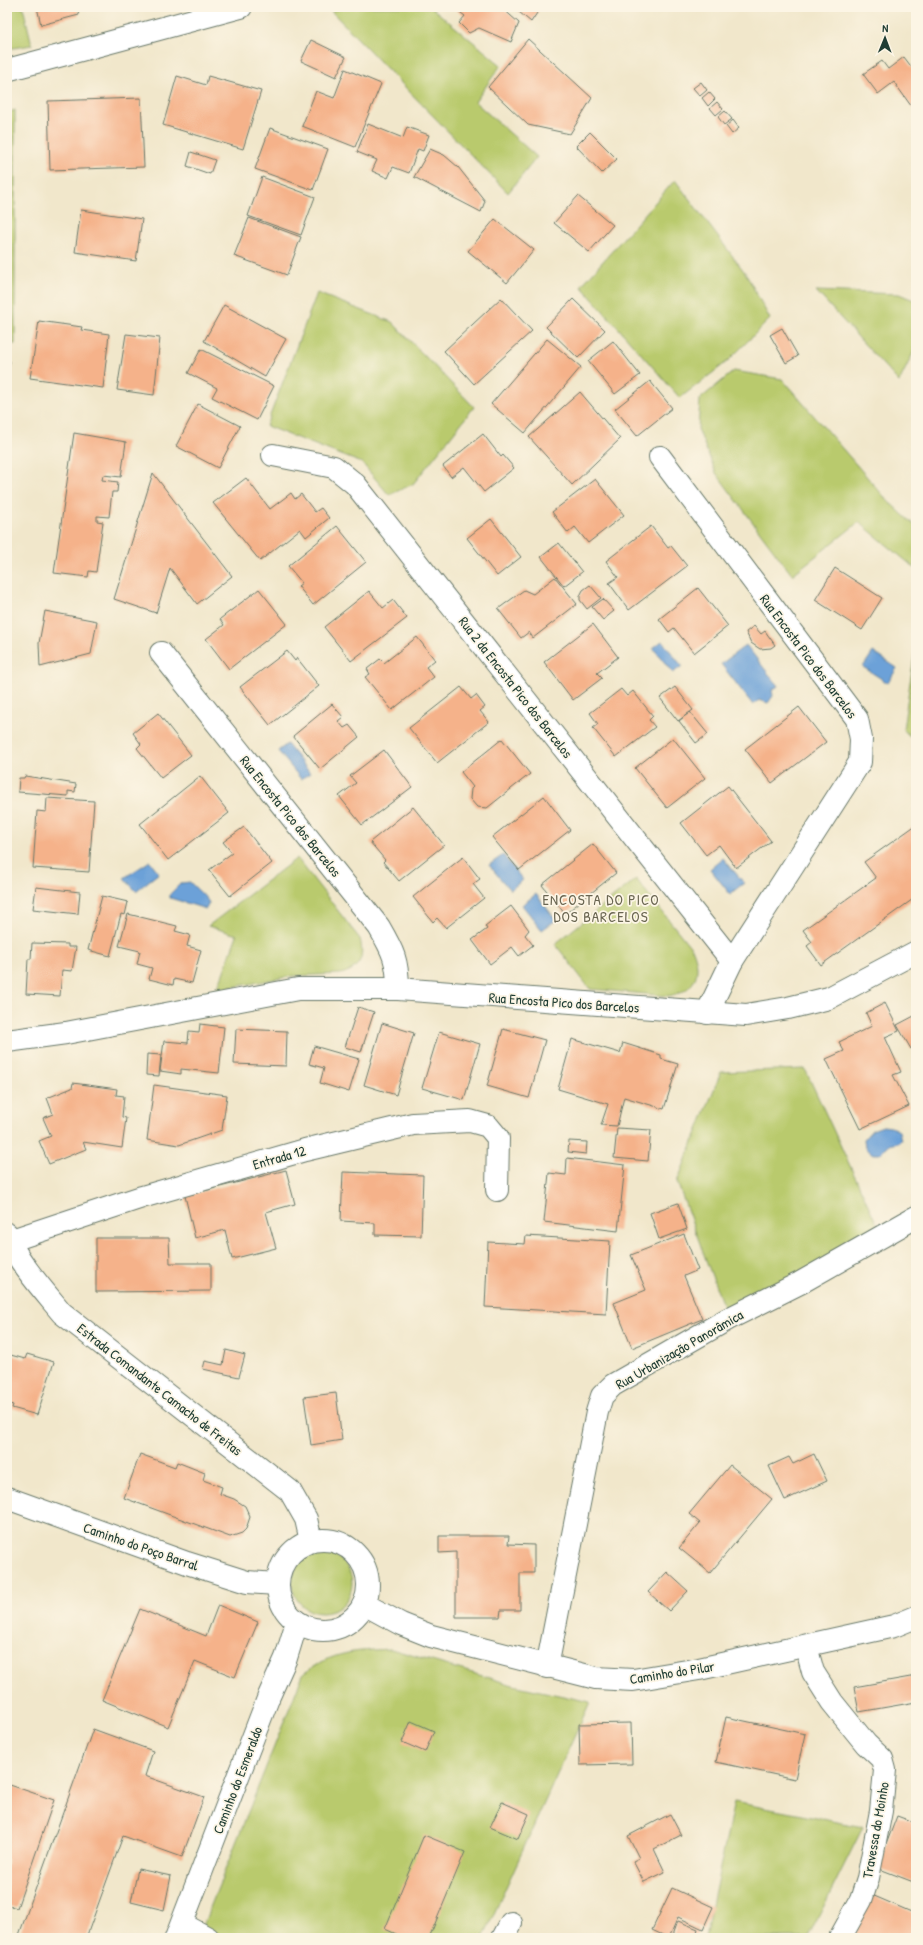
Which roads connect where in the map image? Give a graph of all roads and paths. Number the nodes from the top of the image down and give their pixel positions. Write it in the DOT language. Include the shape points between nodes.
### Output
graph roads {
  1 [pos="241,7"];
  2 [pos="7,70"];
  3 [pos="273,455"];
  4 [pos="660,457"];
  5 [pos="161,654"];
  6 [pos="916,952"];
  7 [pos="732,961"];
  8 [pos="398,989"];
  9 [pos="706,1013"];
  10 [pos="7,1041"];
  11 [pos="497,1190"];
  12 [pos="916,1217"];
  13 [pos="8,1237"];
  14 [pos="7,1498"];
  15 [pos="311,1541"];
  16 [pos="277,1584"];
  17 [pos="364,1604"];
  18 [pos="916,1617"];
  19 [pos="297,1622"];
  20 [pos="806,1646"];
  21 [pos="547,1667"];
  22 [pos="179,1931"];
  23 [pos="208,1938"];
  24 [pos="840,1938"];
  1 -- 2 [label="street"];
  3 -- 7 [label="street, Rua 2 da Encosta Pico dos Barcelos" via="334,466 355,484"];
  4 -- 7 [label="street, Rua Encosta Pico dos Barcelos" via="857,719 861,739 860,762"];
  5 -- 8 [label="street, Rua Encosta Pico dos Barcelos" via="379,927 393,950 398,972"];
  6 -- 9 [label="street, Rua Encosta Pico dos Barcelos" via="830,998 746,1015"];
  7 -- 9 [label="street, Rua Encosta Pico dos Barcelos"];
  8 -- 9 [label="street, Rua Encosta Pico dos Barcelos"];
  8 -- 10 [label="street, Rua Encosta Pico dos Barcelos" via="298,989 66,1033"];
  11 -- 13 [label="street, Entrada 12" via="498,1138 488,1126 470,1121 413,1124 282,1156"];
  12 -- 21 [label="street, Rua Urbanização Panorâmica" via="613,1385 602,1396"];
  13 -- 15 [label="street, Estrada Comandante Camacho de Freitas" via="35,1279 62,1312 290,1491 306,1519"];
  14 -- 16 [label="street, Caminho do Poço Barral" via="247,1582"];
  15 -- 16 [label="street" via="286,1558"];
  15 -- 17 [label="street" via="337,1542 350,1549 360,1560 367,1574 368,1589"];
  16 -- 19 [label="street" via="284,1608"];
  17 -- 19 [label="street" via="356,1616 331,1629 316,1630"];
  17 -- 21 [label="street, Caminho do Pilar" via="400,1624 431,1636"];
  18 -- 20 [label="street, Caminho do Pilar" via="894,1626"];
  19 -- 22 [label="street, Caminho do Esmeraldo" via="286,1658"];
  20 -- 21 [label="street, Caminho do Pilar" via="634,1680 596,1678"];
  20 -- 24 [label="street, Travessa do Moinho" via="813,1672 832,1702 866,1744 882,1759 885,1770 881,1811 868,1878 861,1900"];
  22 -- 23 [label="street"];
}
